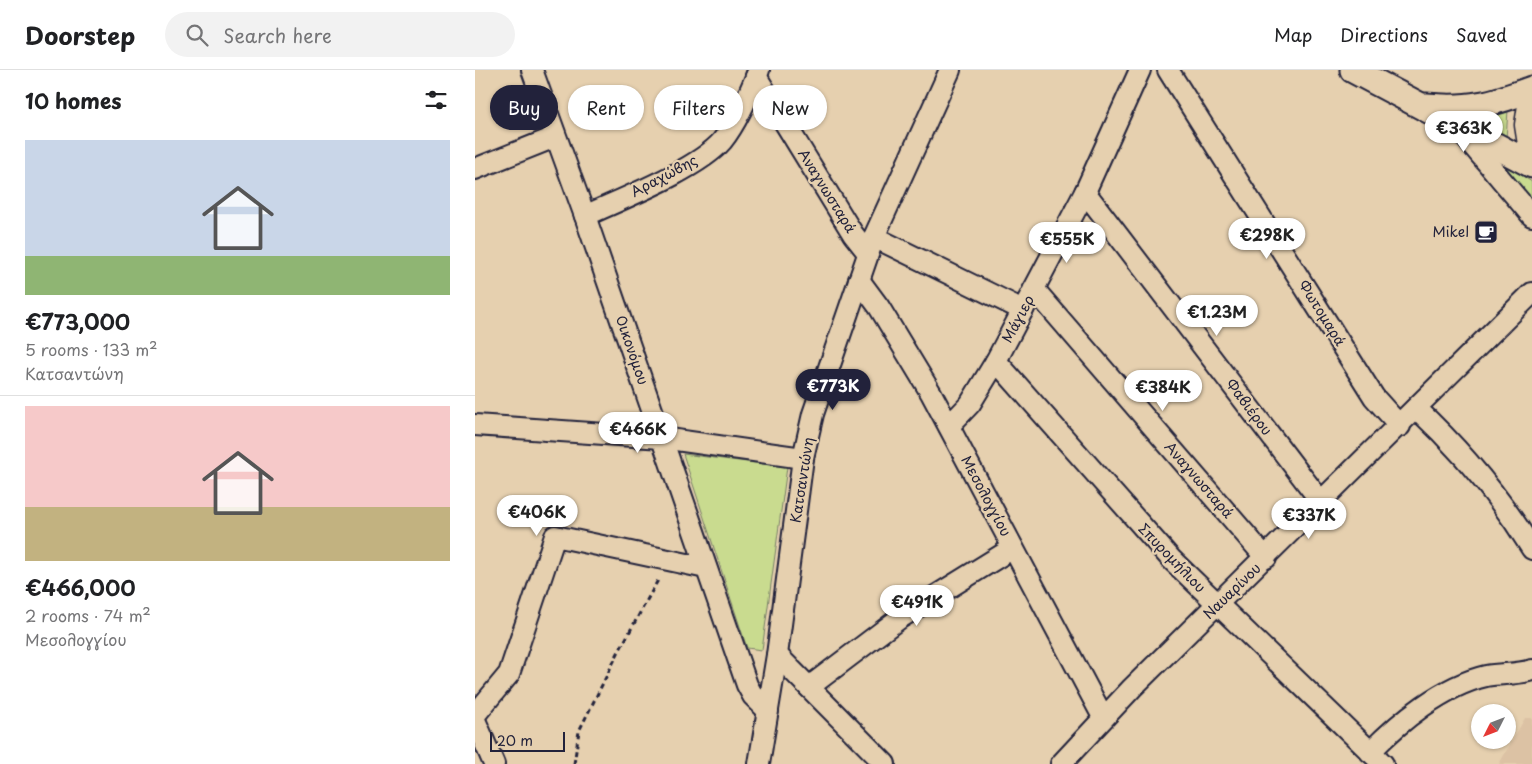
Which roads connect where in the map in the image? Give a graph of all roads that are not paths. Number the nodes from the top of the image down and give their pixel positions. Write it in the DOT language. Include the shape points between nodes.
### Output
graph roads {
  1 [pos="532,70"];
  2 [pos="950,70"];
  3 [pos="1140,70"];
  4 [pos="1168,70"];
  5 [pos="1353,70"];
  6 [pos="758,73"];
  7 [pos="1532,89"];
  8 [pos="1416,105"];
  9 [pos="1532,106"];
  10 [pos="1457,127"];
  11 [pos="555,137"];
  12 [pos="1532,144"];
  13 [pos="1532,166"];
  14 [pos="475,169"];
  15 [pos="1085,192"];
  16 [pos="585,216"];
  17 [pos="1532,216"];
  18 [pos="871,245"];
  19 [pos="859,280"];
  20 [pos="1034,289"];
  21 [pos="1532,293"];
  22 [pos="1023,310"];
  23 [pos="996,360"];
  24 [pos="1416,408"];
  25 [pos="475,425"];
  26 [pos="949,426"];
  27 [pos="1400,426"];
  28 [pos="662,438"];
  29 [pos="803,458"];
  30 [pos="1322,503"];
  31 [pos="1013,548"];
  32 [pos="1532,549"];
  33 [pos="1266,558"];
  34 [pos="706,568"];
  35 [pos="1218,605"];
  36 [pos="777,655"];
  37 [pos="1532,670"];
  38 [pos="809,686"];
  39 [pos="768,710"];
  40 [pos="475,715"];
  41 [pos="1103,717"];
  42 [pos="475,720"];
  43 [pos="1377,758"];
  44 [pos="494,764"];
  45 [pos="759,764"];
  46 [pos="885,764"];
  47 [pos="1061,764"];
  1 -- 11 [label="street, Οικονόμου"];
  2 -- 18 [label="street, Κατσαντώνη"];
  3 -- 15 [label="street, Μάγιερ"];
  4 -- 27 [label="street, Φωτομαρά" via="1374,397"];
  5 -- 8 [label="street"];
  6 -- 16 [label="street, Αραχώβης" via="732,127 721,142 673,174"];
  6 -- 18 [label="street, Αναγνωσταρά" via="853,234"];
  7 -- 8 [label="street" via="1470,108"];
  8 -- 10 [label="street"];
  9 -- 12 [label="main road" via="1529,125"];
  10 -- 13 [label="street"];
  10 -- 17 [label="street"];
  11 -- 14 [label="street"];
  11 -- 16 [label="street, Οικονόμου"];
  15 -- 20 [label="street, Μάγιερ"];
  15 -- 30 [label="street, Φαβιέρου"];
  16 -- 28 [label="street, Οικονόμου"];
  18 -- 19 [label="street, Κατσαντώνη"];
  18 -- 22 [label="street, Αναγνωσταρά"];
  19 -- 26 [label="street, Μεσολογγίου" via="903,344"];
  19 -- 29 [label="street, Κατσαντώνη" via="817,402"];
  20 -- 22 [label="street, Μάγιερ"];
  20 -- 33 [label="street, Αναγνωσταρά"];
  21 -- 24 [label="street, Ναυαρίνου"];
  22 -- 23 [label="street, Μάγιερ"];
  23 -- 26 [label="street, Μάγιερ" via="970,404"];
  23 -- 35 [label="street, Σπυρομήλιου" via="1134,518"];
  24 -- 27 [label="street, Ναυαρίνου"];
  24 -- 32 [label="street" via="1474,469"];
  25 -- 28 [label="street"];
  26 -- 31 [label="street, Μεσολογγίου"];
  27 -- 30 [label="street, Ναυαρίνου"];
  28 -- 29 [label="street"];
  28 -- 34 [label="street, Οικονόμου"];
  29 -- 36 [label="street, Κατσαντώνη"];
  30 -- 33 [label="street, Ναυαρίνου"];
  31 -- 38 [label="street" via="900,618"];
  31 -- 41 [label="street, Μεσολογγίου"];
  33 -- 35 [label="street, Ναυαρίνου"];
  34 -- 39 [label="street, Οικονόμου" via="747,685"];
  34 -- 40 [label="street" via="555,536 509,674"];
  35 -- 41 [label="street, Ναυαρίνου"];
  35 -- 43 [label="street, Σπυρομήλιου"];
  36 -- 38 [label="street"];
  36 -- 39 [label="street, Κατσαντώνη"];
  37 -- 43 [label="street" via="1485,676 1442,696 1404,719"];
  38 -- 46 [label="street"];
  39 -- 45 [label="street, Κατσαντώνη"];
  41 -- 47 [label="street, Ναυαρίνου"];
  42 -- 44 [label="street"];
}
